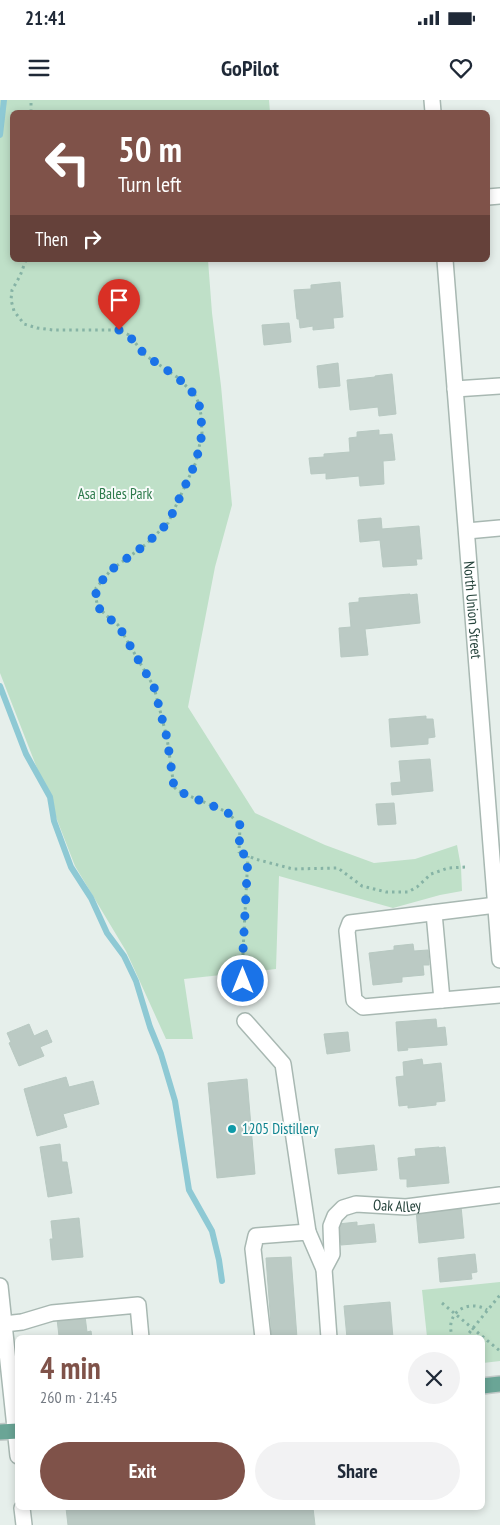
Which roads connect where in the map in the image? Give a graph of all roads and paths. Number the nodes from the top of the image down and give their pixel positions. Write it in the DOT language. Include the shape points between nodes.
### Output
graph roads {
  1 [pos="25,262"];
  2 [pos="445,262"];
  3 [pos="500,386"];
  4 [pos="455,389"];
  5 [pos="500,528"];
  6 [pos="467,531"];
  7 [pos="495,820"];
  8 [pos="248,856"];
  9 [pos="465,867"];
  10 [pos="496,905"];
  11 [pos="434,913"];
  12 [pos="500,960"];
  13 [pos="243,981"];
  14 [pos="500,996"];
  15 [pos="442,1000"];
  16 [pos="245,1021"];
  17 [pos="500,1195"];
  18 [pos="308,1232"];
  19 [pos="324,1269"];
  20 [pos="0,1286"];
  21 [pos="500,1295"];
  22 [pos="442,1303"];
  23 [pos="487,1310"];
  24 [pos="455,1314"];
  25 [pos="4,1324"];
  26 [pos="472,1328"];
  27 [pos="141,1335"];
  28 [pos="263,1335"];
  29 [pos="329,1335"];
  30 [pos="452,1335"];
  31 [pos="467,1335"];
  32 [pos="481,1335"];
  33 [pos="485,1339"];
  34 [pos="500,1351"];
  35 [pos="500,1384"];
  36 [pos="485,1386"];
  37 [pos="11,1431"];
  38 [pos="15,1445"];
  39 [pos="22,1510"];
  40 [pos="24,1525"];
  1 -- 8 [label="path" via="12,290 11,300 14,312 24,324 53,330 126,332 145,355 177,377 195,395 199,404 202,434 196,462 168,523 111,570 96,588 96,599 98,607 118,625 154,687 167,738 174,787 227,812 240,825 239,852"];
  2 -- 4 [label="street, North Union Street"];
  3 -- 4 [label="street"];
  4 -- 6 [label="street, North Union Street"];
  5 -- 6 [label="street"];
  6 -- 7 [label="street, North Union Street"];
  7 -- 10 [label="street, North Union Street"];
  8 -- 9 [label="path" via="294,869 338,868 362,886 386,892 408,892 431,874"];
  8 -- 13 [label="path"];
  10 -- 11 [label="street"];
  10 -- 12 [label="street, North Union Street"];
  11 -- 15 [label="street"];
  11 -- 15 [label="street" via="350,923 346,931 354,1000 363,1007"];
  14 -- 15 [label="street"];
  16 -- 18 [label="street" via="282,1064"];
  17 -- 19 [label="street, Oak Alley" via="406,1207 356,1204 343,1208 331,1226 332,1254"];
  18 -- 19 [label="street"];
  18 -- 28 [label="street" via="256,1236 253,1249"];
  19 -- 29 [label="street"];
  20 -- 25 [label="street"];
  21 -- 23 [label="path"];
  22 -- 24 [label="path"];
  23 -- 24 [label="path" via="481,1306 467,1306"];
  23 -- 26 [label="path"];
  24 -- 26 [label="path"];
  24 -- 30 [label="path" via="450,1327"];
  25 -- 27 [label="street" via="52,1313 138,1305"];
  25 -- 37 [label="street"];
  26 -- 31 [label="path"];
  26 -- 32 [label="path"];
  33 -- 34 [label="path"];
  35 -- 36 [label="main road"];
  37 -- 38 [label="street"];
  39 -- 40 [label="street"];
}
